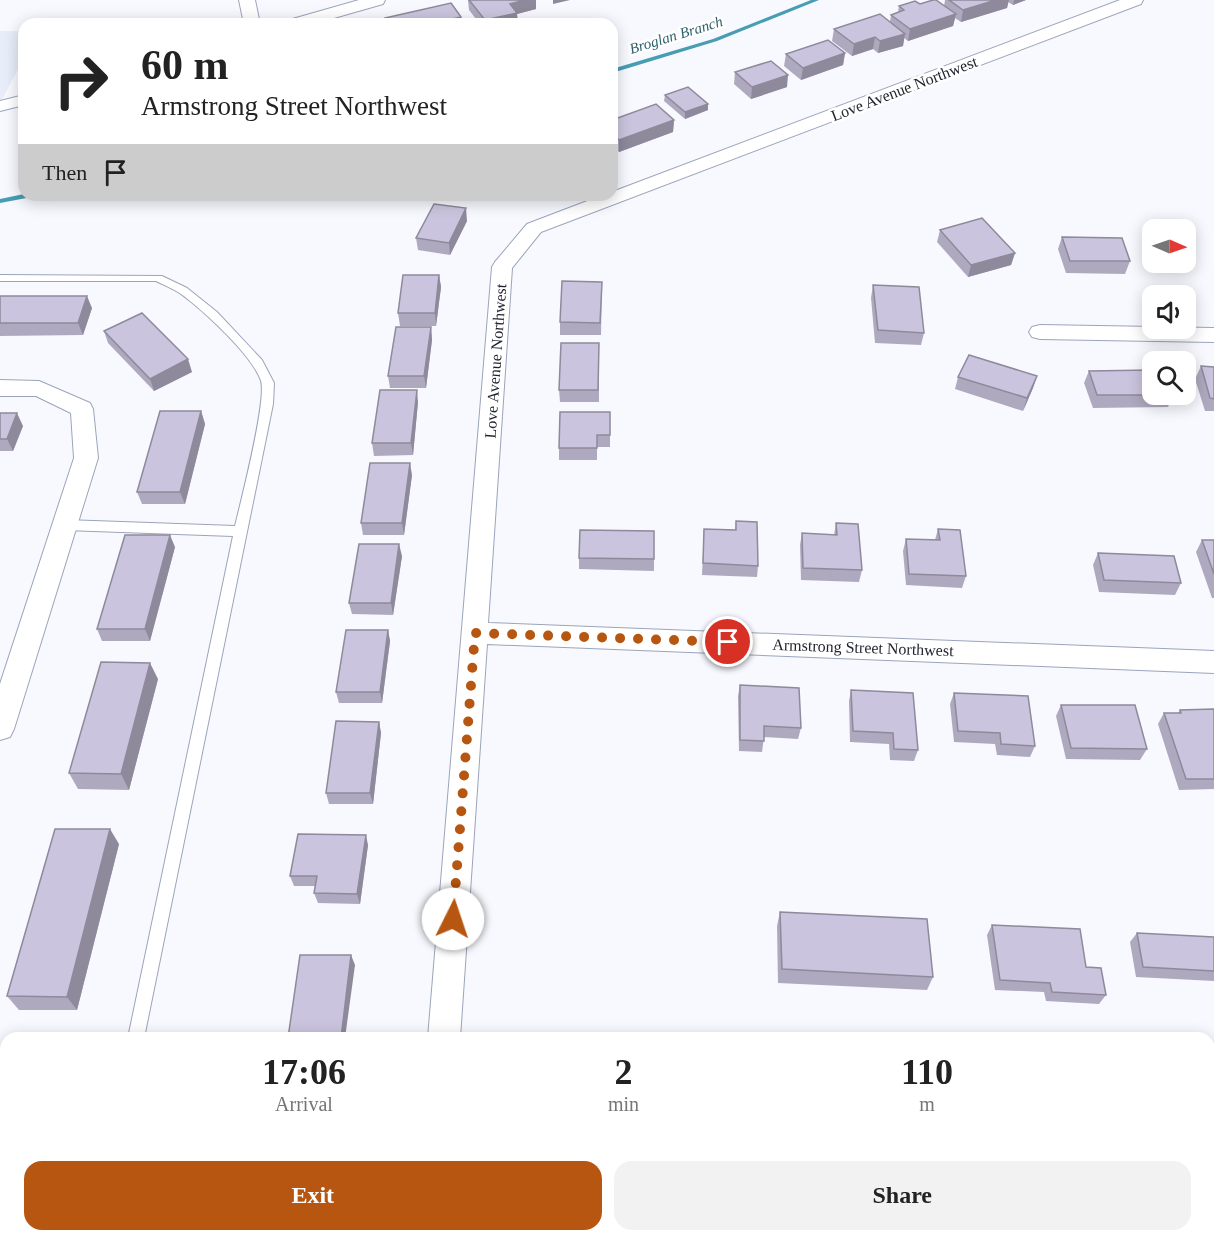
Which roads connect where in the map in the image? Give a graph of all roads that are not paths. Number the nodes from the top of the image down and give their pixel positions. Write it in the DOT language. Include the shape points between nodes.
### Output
graph roads {
  1 [pos="247,0"];
  2 [pos="377,0"];
  3 [pos="1135,0"];
  4 [pos="251,18"];
  5 [pos="316,18"];
  6 [pos="18,102"];
  7 [pos="0,106"];
  8 [pos="618,196"];
  9 [pos="605,201"];
  10 [pos="0,278"];
  11 [pos="1040,332"];
  12 [pos="1214,335"];
  13 [pos="0,388"];
  14 [pos="65,525"];
  15 [pos="239,531"];
  16 [pos="475,633"];
  17 [pos="1214,662"];
  18 [pos="0,729"];
  19 [pos="137,1032"];
  20 [pos="444,1032"];
  1 -- 4 [label="street"];
  2 -- 5 [label="street"];
  3 -- 8 [label="street, Love Avenue Northwest"];
  6 -- 7 [label="street"];
  9 -- 16 [label="street, Love Avenue Northwest" via="534,228 502,267"];
  10 -- 15 [label="lane" via="158,278 183,290 251,355 268,383 267,404"];
  11 -- 12 [label="street"];
  13 -- 14 [label="street" via="39,389 82,410 86,458"];
  14 -- 15 [label="lane"];
  14 -- 18 [label="street"];
  15 -- 19 [label="lane"];
  16 -- 17 [label="street, Armstrong Street Northwest"];
  16 -- 20 [label="street, Love Avenue Northwest"];
}
